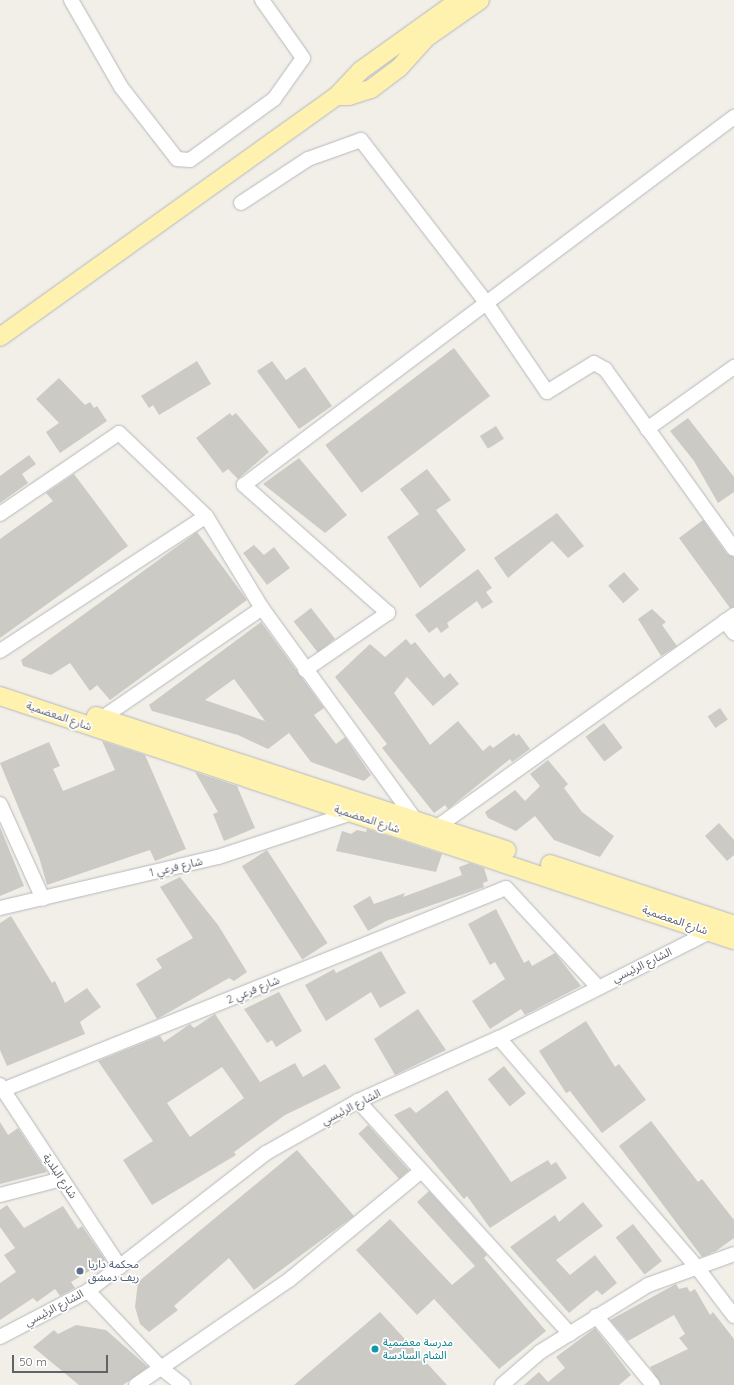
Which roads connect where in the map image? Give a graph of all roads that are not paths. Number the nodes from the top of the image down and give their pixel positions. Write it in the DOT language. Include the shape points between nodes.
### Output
graph roads {
  1 [pos="71,0"];
  2 [pos="262,0"];
  3 [pos="460,0"];
  4 [pos="480,0"];
  5 [pos="337,96"];
  6 [pos="734,117"];
  7 [pos="241,203"];
  8 [pos="485,301"];
  9 [pos="0,338"];
  10 [pos="734,367"];
  11 [pos="647,429"];
  12 [pos="0,514"];
  13 [pos="206,516"];
  14 [pos="734,549"];
  15 [pos="262,608"];
  16 [pos="730,618"];
  17 [pos="734,633"];
  18 [pos="0,651"];
  19 [pos="305,670"];
  20 [pos="0,684"];
  21 [pos="0,696"];
  22 [pos="102,718"];
  23 [pos="0,804"];
  24 [pos="349,814"];
  25 [pos="414,818"];
  26 [pos="437,827"];
  27 [pos="44,899"];
  28 [pos="0,908"];
  29 [pos="733,927"];
  30 [pos="709,932"];
  31 [pos="598,987"];
  32 [pos="499,1038"];
  33 [pos="1,1089"];
  34 [pos="358,1101"];
  35 [pos="421,1171"];
  36 [pos="62,1179"];
  37 [pos="0,1195"];
  38 [pos="734,1254"];
  39 [pos="696,1266"];
  40 [pos="120,1267"];
  41 [pos="88,1290"];
  42 [pos="596,1316"];
  43 [pos="734,1316"];
  44 [pos="570,1334"];
  45 [pos="0,1337"];
  46 [pos="161,1368"];
  47 [pos="136,1385"];
  48 [pos="183,1385"];
  49 [pos="502,1385"];
  50 [pos="653,1385"];
  1 -- 2 [label="street" via="121,87 177,159 190,160 274,99 303,58"];
  3 -- 5 [label="main road" via="360,71"];
  4 -- 5 [label="main road" via="426,38 399,68 371,89 349,96"];
  5 -- 9 [label="main road"];
  6 -- 8 [label="street"];
  7 -- 8 [label="street" via="308,159 361,140"];
  8 -- 11 [label="street" via="547,392 594,363 605,369"];
  8 -- 19 [label="street" via="244,485 388,613"];
  10 -- 11 [label="street"];
  11 -- 14 [label="street"];
  12 -- 13 [label="street" via="119,433"];
  13 -- 15 [label="street"];
  13 -- 18 [label="street"];
  15 -- 19 [label="street"];
  15 -- 22 [label="street"];
  16 -- 17 [label="street"];
  16 -- 26 [label="street"];
  19 -- 25 [label="street"];
  20 -- 22 [label="main road, شارع المعضمية"];
  21 -- 24 [label="main road, شارع المعضمية"];
  22 -- 25 [label="main road, شارع المعضمية"];
  23 -- 27 [label="street"];
  24 -- 27 [label="street, شارع فرعي 1" via="218,858"];
  24 -- 30 [label="main road, شارع المعضمية"];
  25 -- 26 [label="main road, شارع المعضمية"];
  26 -- 29 [label="main road, شارع المعضمية"];
  27 -- 28 [label="street, شارع فرعي 1"];
  29 -- 30 [label="main road, شارع المعضمية"];
  30 -- 31 [label="street, الشارع الرئيسي"];
  31 -- 32 [label="street, الشارع الرئيسي"];
  31 -- 33 [label="street, شارع فرعي 2" via="506,888"];
  32 -- 34 [label="street, الشارع الرئيسي"];
  32 -- 39 [label="street"];
  33 -- 36 [label="street, شارع البلدية"];
  34 -- 35 [label="street"];
  34 -- 40 [label="street, الشارع الرئيسي" via="266,1153"];
  35 -- 44 [label="street"];
  35 -- 46 [label="street" via="289,1280"];
  36 -- 37 [label="street"];
  36 -- 40 [label="street, شارع البلدية"];
  38 -- 39 [label="street"];
  39 -- 42 [label="street" via="648,1285"];
  39 -- 43 [label="street"];
  40 -- 41 [label="street, الشارع الرئيسي"];
  41 -- 45 [label="street, الشارع الرئيسي"];
  41 -- 46 [label="street"];
  42 -- 44 [label="street"];
  42 -- 50 [label="street"];
  44 -- 49 [label="street" via="540,1352"];
  46 -- 47 [label="street"];
  46 -- 48 [label="street"];
}
